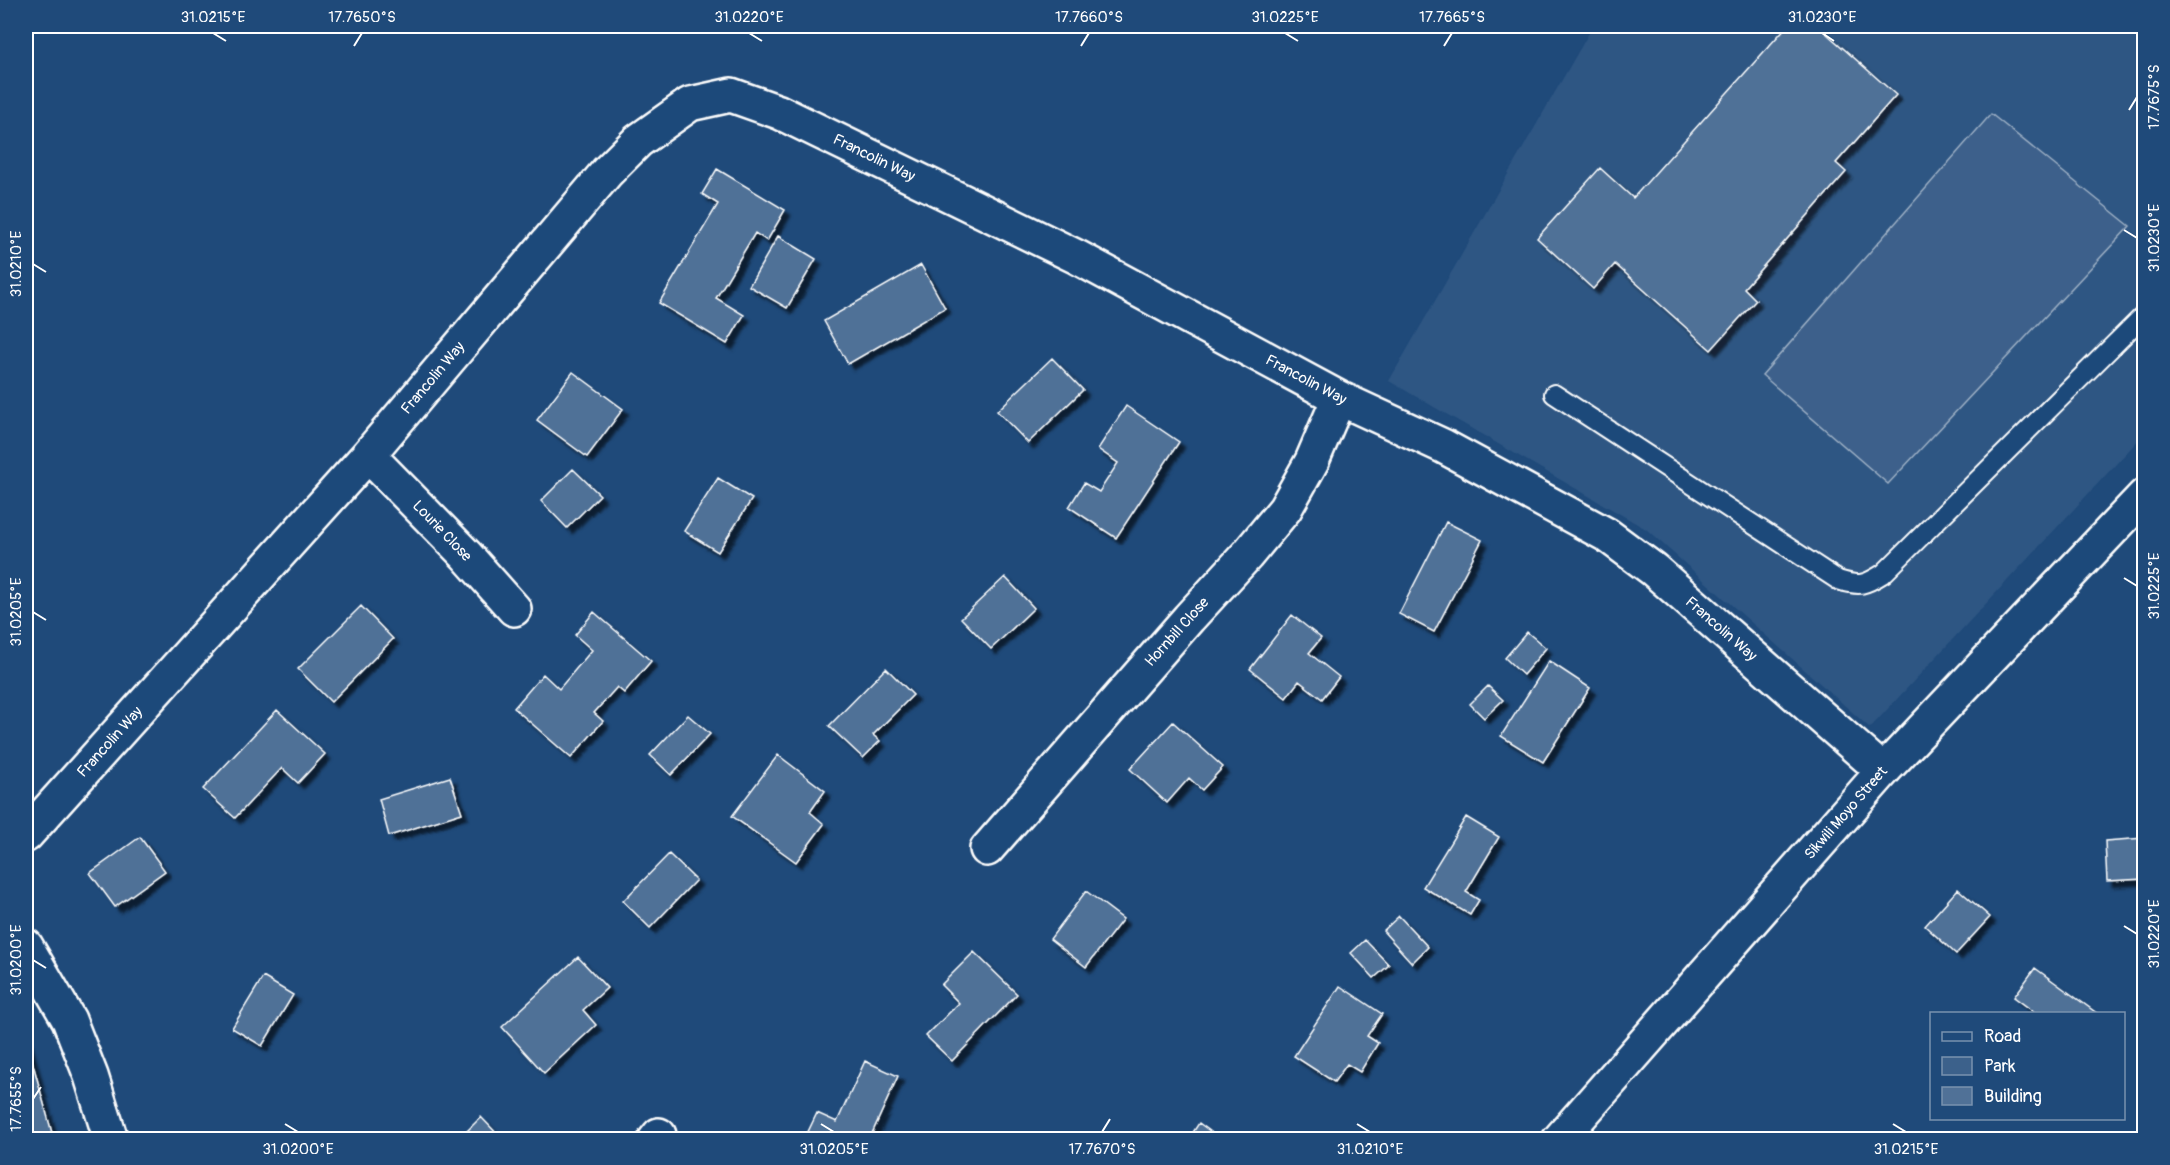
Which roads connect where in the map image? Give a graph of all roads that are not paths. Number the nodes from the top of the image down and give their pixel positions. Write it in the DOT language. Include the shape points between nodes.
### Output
graph roads {
  1 [pos="2145,315"];
  2 [pos="1554,394"];
  3 [pos="1339,398"];
  4 [pos="368,454"];
  5 [pos="2145,496"];
  6 [pos="514,609"];
  7 [pos="1883,771"];
  8 [pos="26,835"];
  9 [pos="987,849"];
  10 [pos="26,946"];
  11 [pos="111,1140"];
  12 [pos="1559,1140"];
  1 -- 2 [label="lane" via="1884,573 1869,583 1855,585 1838,580"];
  3 -- 4 [label="street, Francolin Way" via="1077,257 779,112 731,95 690,104 639,141 607,172"];
  3 -- 7 [label="street, Francolin Way" via="1443,446 1607,535 1654,570"];
  3 -- 9 [label="street, Hornbill Close" via="1312,461 1285,509"];
  4 -- 6 [label="street, Lourie Close"];
  4 -- 8 [label="street, Francolin Way"];
  5 -- 7 [label="street, Sikwili Moyo Street"];
  7 -- 12 [label="street, Sikwili Moyo Street"];
  10 -- 11 [label="street" via="69,1020"];
}
